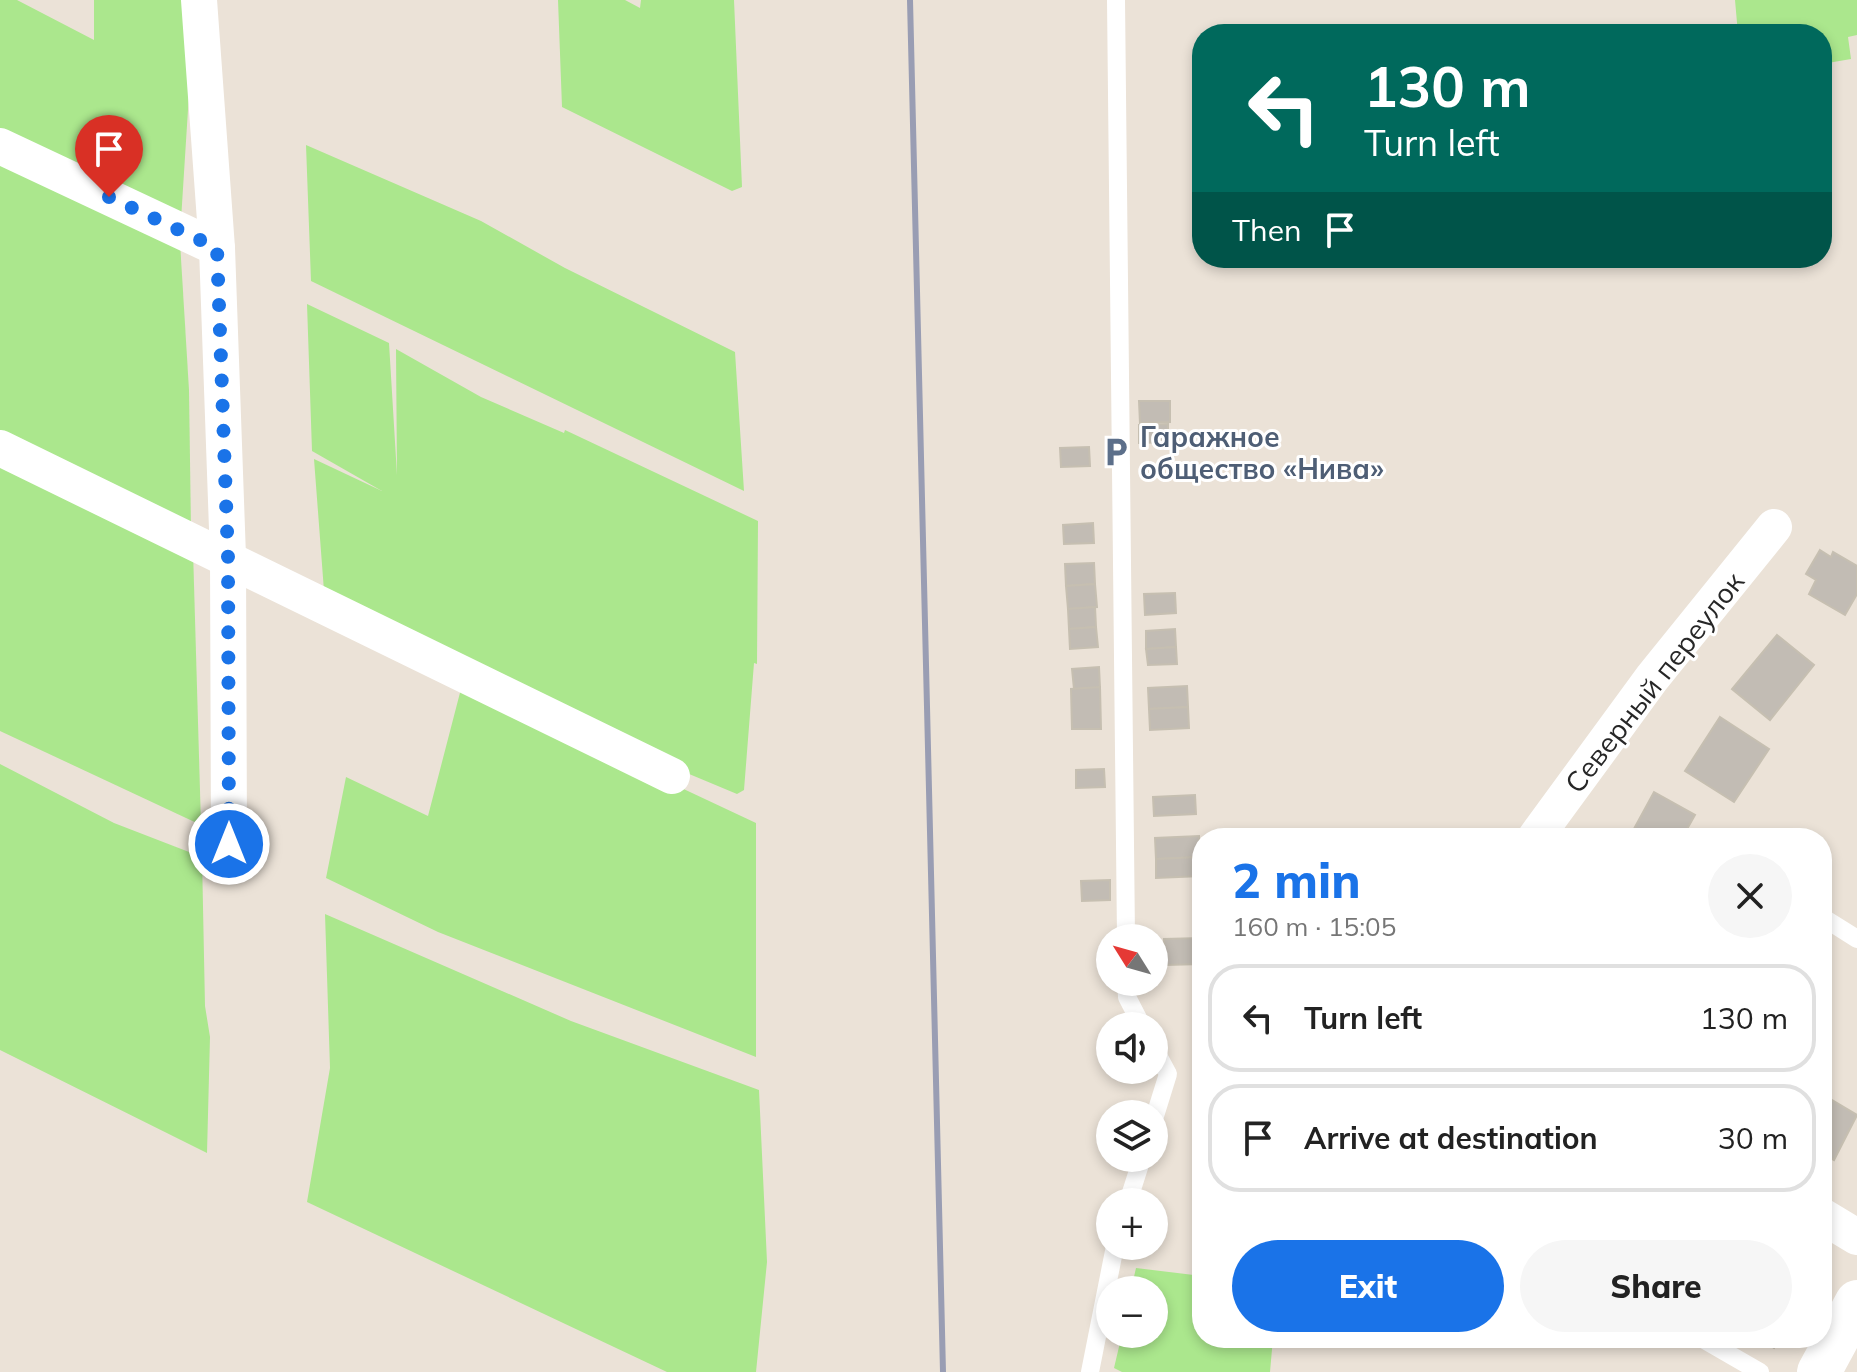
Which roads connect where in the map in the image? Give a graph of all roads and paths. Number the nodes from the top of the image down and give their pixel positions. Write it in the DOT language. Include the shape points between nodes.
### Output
graph roads {
  1 [pos="199,0"];
  2 [pos="1116,0"];
  3 [pos="0,146"];
  4 [pos="217,248"];
  5 [pos="0,448"];
  6 [pos="1774,527"];
  7 [pos="228,557"];
  8 [pos="672,776"];
  9 [pos="1542,828"];
  10 [pos="229,844"];
  11 [pos="1832,923"];
  12 [pos="1126,924"];
  13 [pos="1857,939"];
  14 [pos="1832,1222"];
  15 [pos="1857,1237"];
  16 [pos="1112,1260"];
  17 [pos="1857,1302"];
  18 [pos="1718,1348"];
  19 [pos="1090,1372"];
  20 [pos="1760,1372"];
  21 [pos="1819,1372"];
  1 -- 4 [label="street"];
  2 -- 12 [label="lane"];
  3 -- 4 [label="street"];
  4 -- 7 [label="street"];
  5 -- 7 [label="street"];
  6 -- 9 [label="street, Северный переулок" via="1652,678"];
  7 -- 8 [label="street"];
  7 -- 10 [label="street"];
  11 -- 13 [label="lane"];
  14 -- 15 [label="street"];
  16 -- 19 [label="lane"];
  17 -- 21 [label="main road"];
  18 -- 20 [label="lane"];
}
